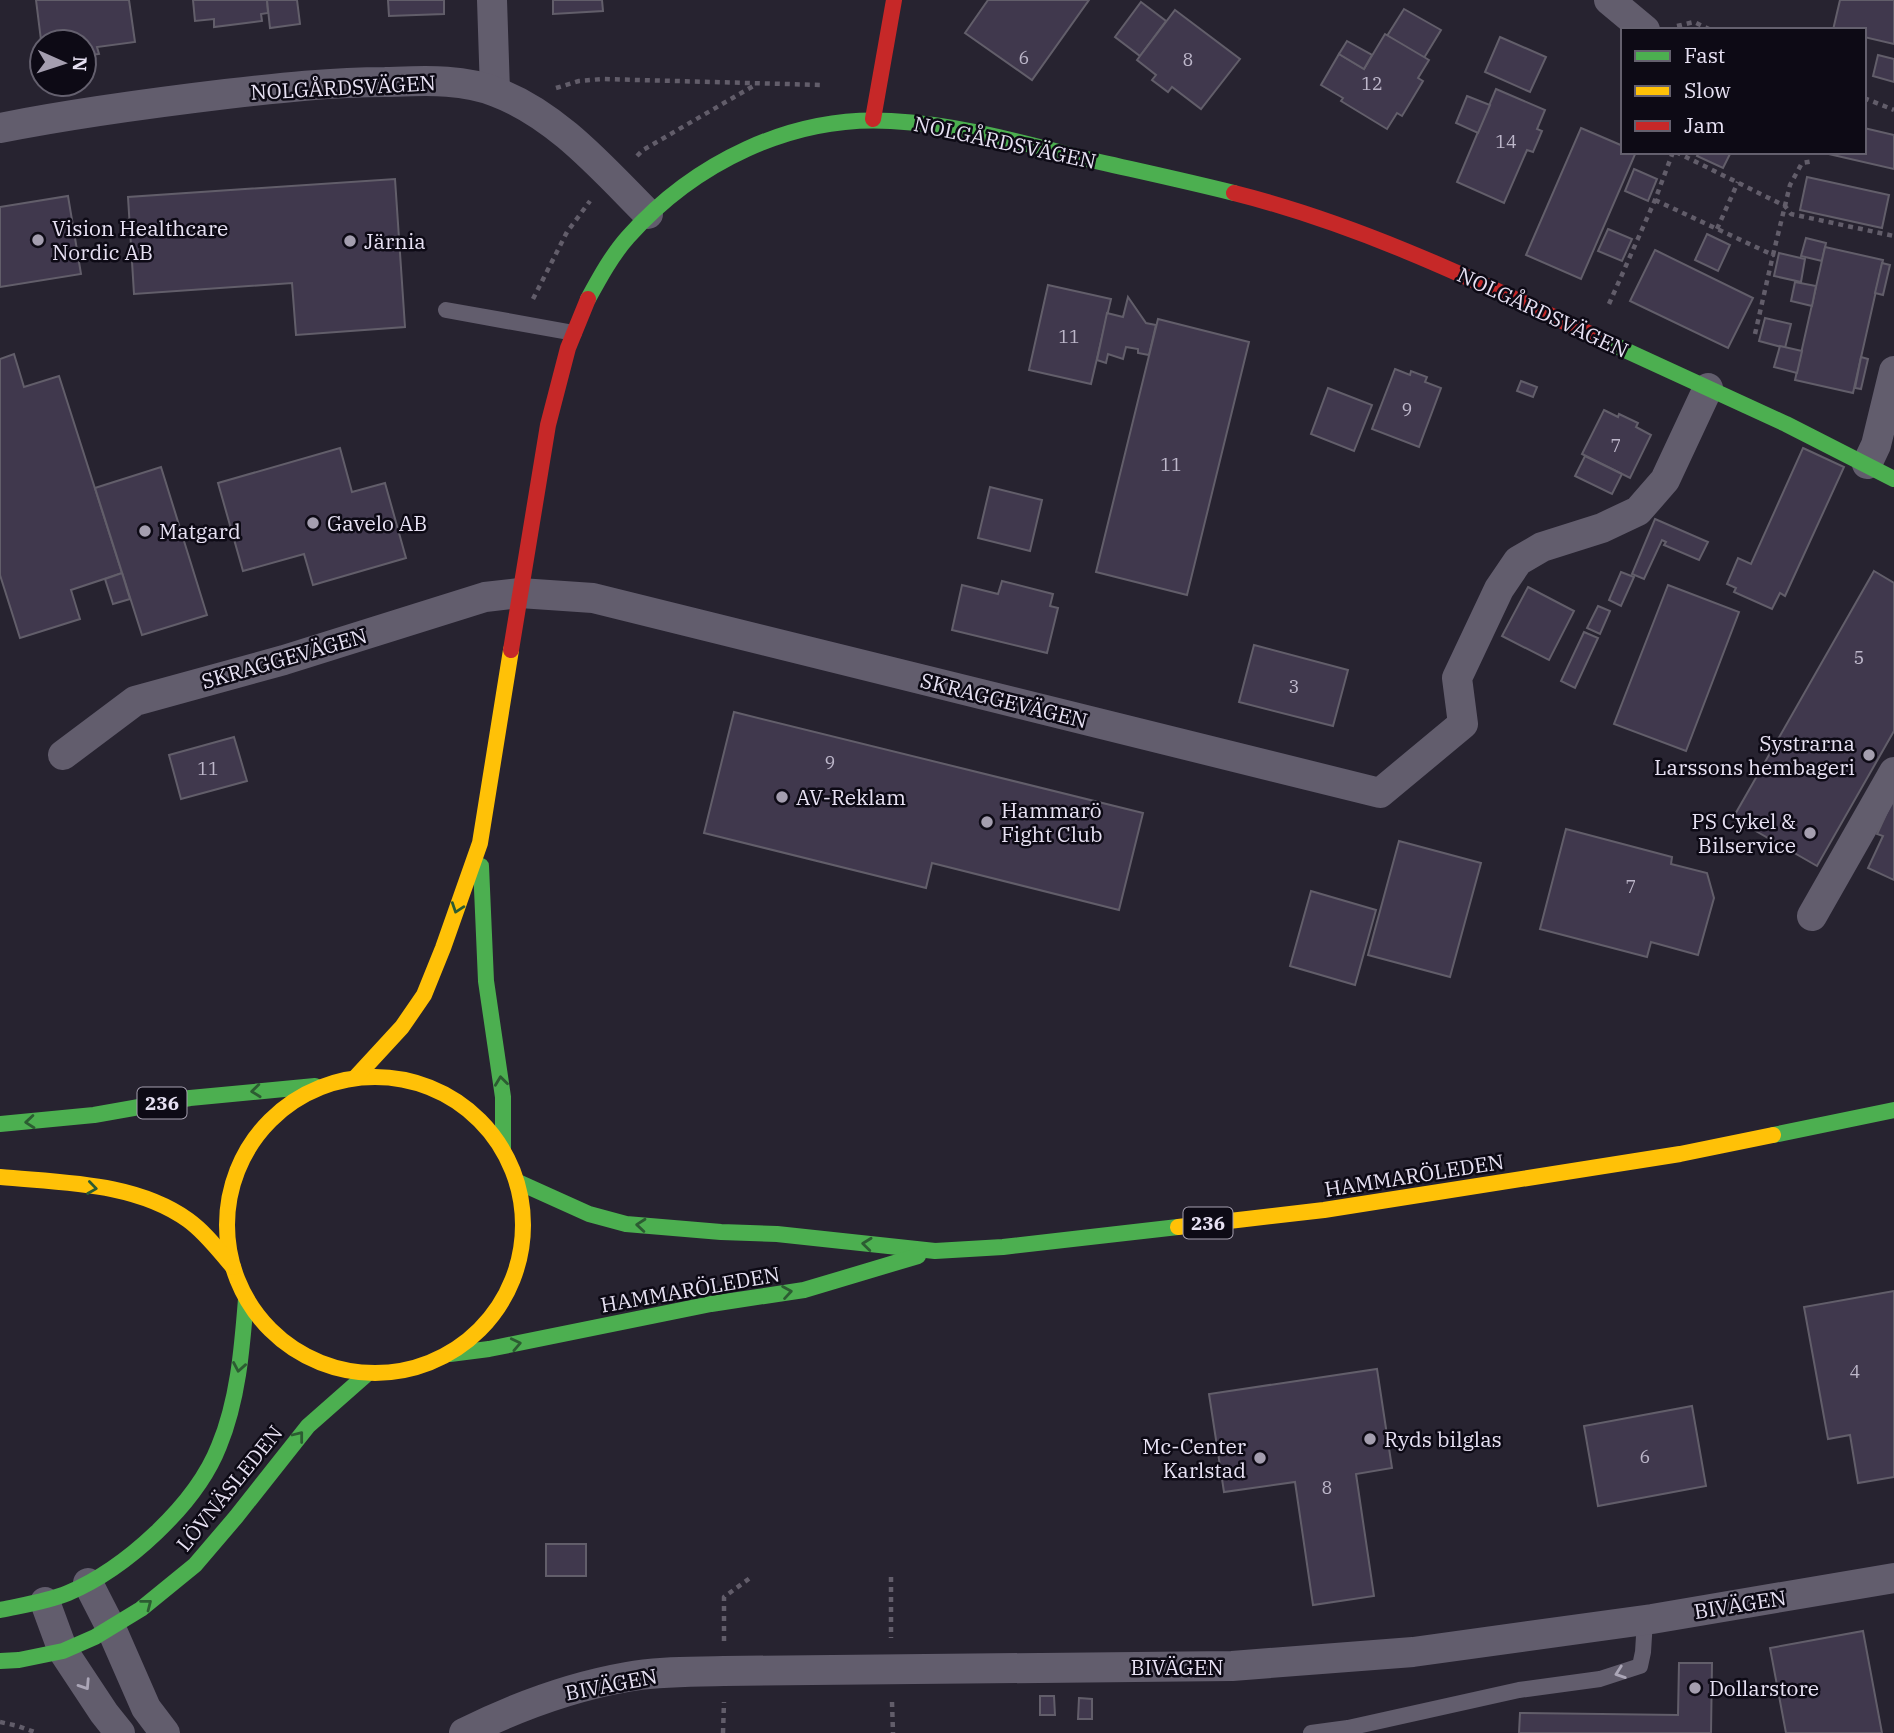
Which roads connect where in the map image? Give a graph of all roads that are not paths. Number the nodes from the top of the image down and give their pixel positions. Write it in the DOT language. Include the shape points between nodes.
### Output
graph roads {
  1 [pos="492,0"];
  2 [pos="894,0"];
  3 [pos="1609,0"];
  4 [pos="1658,28"];
  5 [pos="495,91"];
  6 [pos="873,119"];
  7 [pos="0,128"];
  8 [pos="648,214"];
  9 [pos="446,310"];
  10 [pos="574,333"];
  11 [pos="1894,371"];
  12 [pos="1708,388"];
  13 [pos="1867,464"];
  14 [pos="1894,479"];
  15 [pos="520,593"];
  16 [pos="63,755"];
  17 [pos="1894,772"];
  18 [pos="480,843"];
  19 [pos="1812,916"];
  20 [pos="355,1078"];
  21 [pos="324,1085"];
  22 [pos="1894,1110"];
  23 [pos="0,1124"];
  24 [pos="503,1149"];
  25 [pos="0,1177"];
  26 [pos="518,1182"];
  27 [pos="935,1251"];
  28 [pos="233,1267"];
  29 [pos="247,1299"];
  30 [pos="448,1354"];
  31 [pos="367,1374"];
  32 [pos="1894,1578"];
  33 [pos="88,1583"];
  34 [pos="45,1602"];
  35 [pos="0,1610"];
  36 [pos="1645,1620"];
  37 [pos="111,1628"];
  38 [pos="63,1651"];
  39 [pos="0,1661"];
  40 [pos="496,1726"];
  41 [pos="120,1733"];
  42 [pos="164,1733"];
  43 [pos="464,1733"];
  44 [pos="1311,1733"];
  1 -- 5 [label="street"];
  2 -- 6 [label="street"];
  3 -- 4 [label="street"];
  5 -- 7 [label="street, NOLGÅRDSVÄGEN" via="436,81 314,85 159,102"];
  5 -- 8 [label="street, NOLGÅRDSVÄGEN" via="549,121"];
  6 -- 8 [label="street, NOLGÅRDSVÄGEN" via="810,128 746,148 694,176"];
  6 -- 12 [label="street, NOLGÅRDSVÄGEN" via="970,130 1245,194 1321,218 1436,263"];
  8 -- 10 [label="street" via="598,281"];
  9 -- 10 [label="lane"];
  10 -- 15 [label="street" via="548,425"];
  11 -- 13 [label="street" via="1876,446"];
  12 -- 13 [label="street, NOLGÅRDSVÄGEN"];
  12 -- 15 [label="street, SKRAGGEVÄGEN" via="1665,480 1638,512 1542,547 1518,561 1499,589 1457,678 1463,723 1380,793 593,598"];
  13 -- 14 [label="street, NOLGÅRDSVÄGEN"];
  15 -- 16 [label="street, SKRAGGEVÄGEN" via="485,597 135,701"];
  15 -- 18 [label="street"];
  17 -- 19 [label="street"];
  18 -- 20 [label="street, one-way" via="424,995 402,1027"];
  24 -- 18 [label="street, one-way" via="503,1097 486,981"];
  20 -- 21 [label="street, 236"];
  20 -- 24 [label="street, 236" via="396,1078 437,1091 472,1114"];
  21 -- 23 [label="street, 236, one-way"];
  21 -- 28 [label="street, 236" via="276,1114 242,1158 227,1212"];
  22 -- 27 [label="street, HAMMARÖLEDEN / 236" via="1679,1154 1337,1208 1016,1246"];
  24 -- 26 [label="street, 236"];
  25 -- 28 [label="street, 236, one-way" via="146,1199 188,1221"];
  27 -- 26 [label="street, HAMMARÖLEDEN / 236, one-way" via="626,1224 589,1214"];
  26 -- 30 [label="street, 236" via="522,1248 509,1291 483,1327"];
  30 -- 27 [label="street, HAMMARÖLEDEN / 236, one-way" via="804,1290"];
  28 -- 29 [label="street, 236"];
  29 -- 31 [label="street, 236" via="272,1332 306,1357"];
  29 -- 33 [label="street, LÖVNÄSLEDEN, one-way" via="227,1423 209,1467 160,1530"];
  30 -- 31 [label="street, 236" via="409,1370"];
  37 -- 31 [label="street, LÖVNÄSLEDEN, one-way" via="195,1565 307,1426"];
  32 -- 36 [label="street, BIVÄGEN"];
  33 -- 34 [label="street, LÖVNÄSLEDEN"];
  33 -- 37 [label="street"];
  34 -- 35 [label="street, LÖVNÄSLEDEN"];
  34 -- 38 [label="street"];
  36 -- 40 [label="street, BIVÄGEN" via="1413,1652 1232,1667 629,1676 543,1699"];
  36 -- 44 [label="lane, one-way" via="1640,1666 1600,1679 1519,1690"];
  37 -- 38 [label="street, LÖVNÄSLEDEN"];
  37 -- 42 [label="street" via="146,1708"];
  38 -- 39 [label="street, LÖVNÄSLEDEN"];
  38 -- 41 [label="street, one-way"];
  40 -- 43 [label="street, BIVÄGEN"];
}
